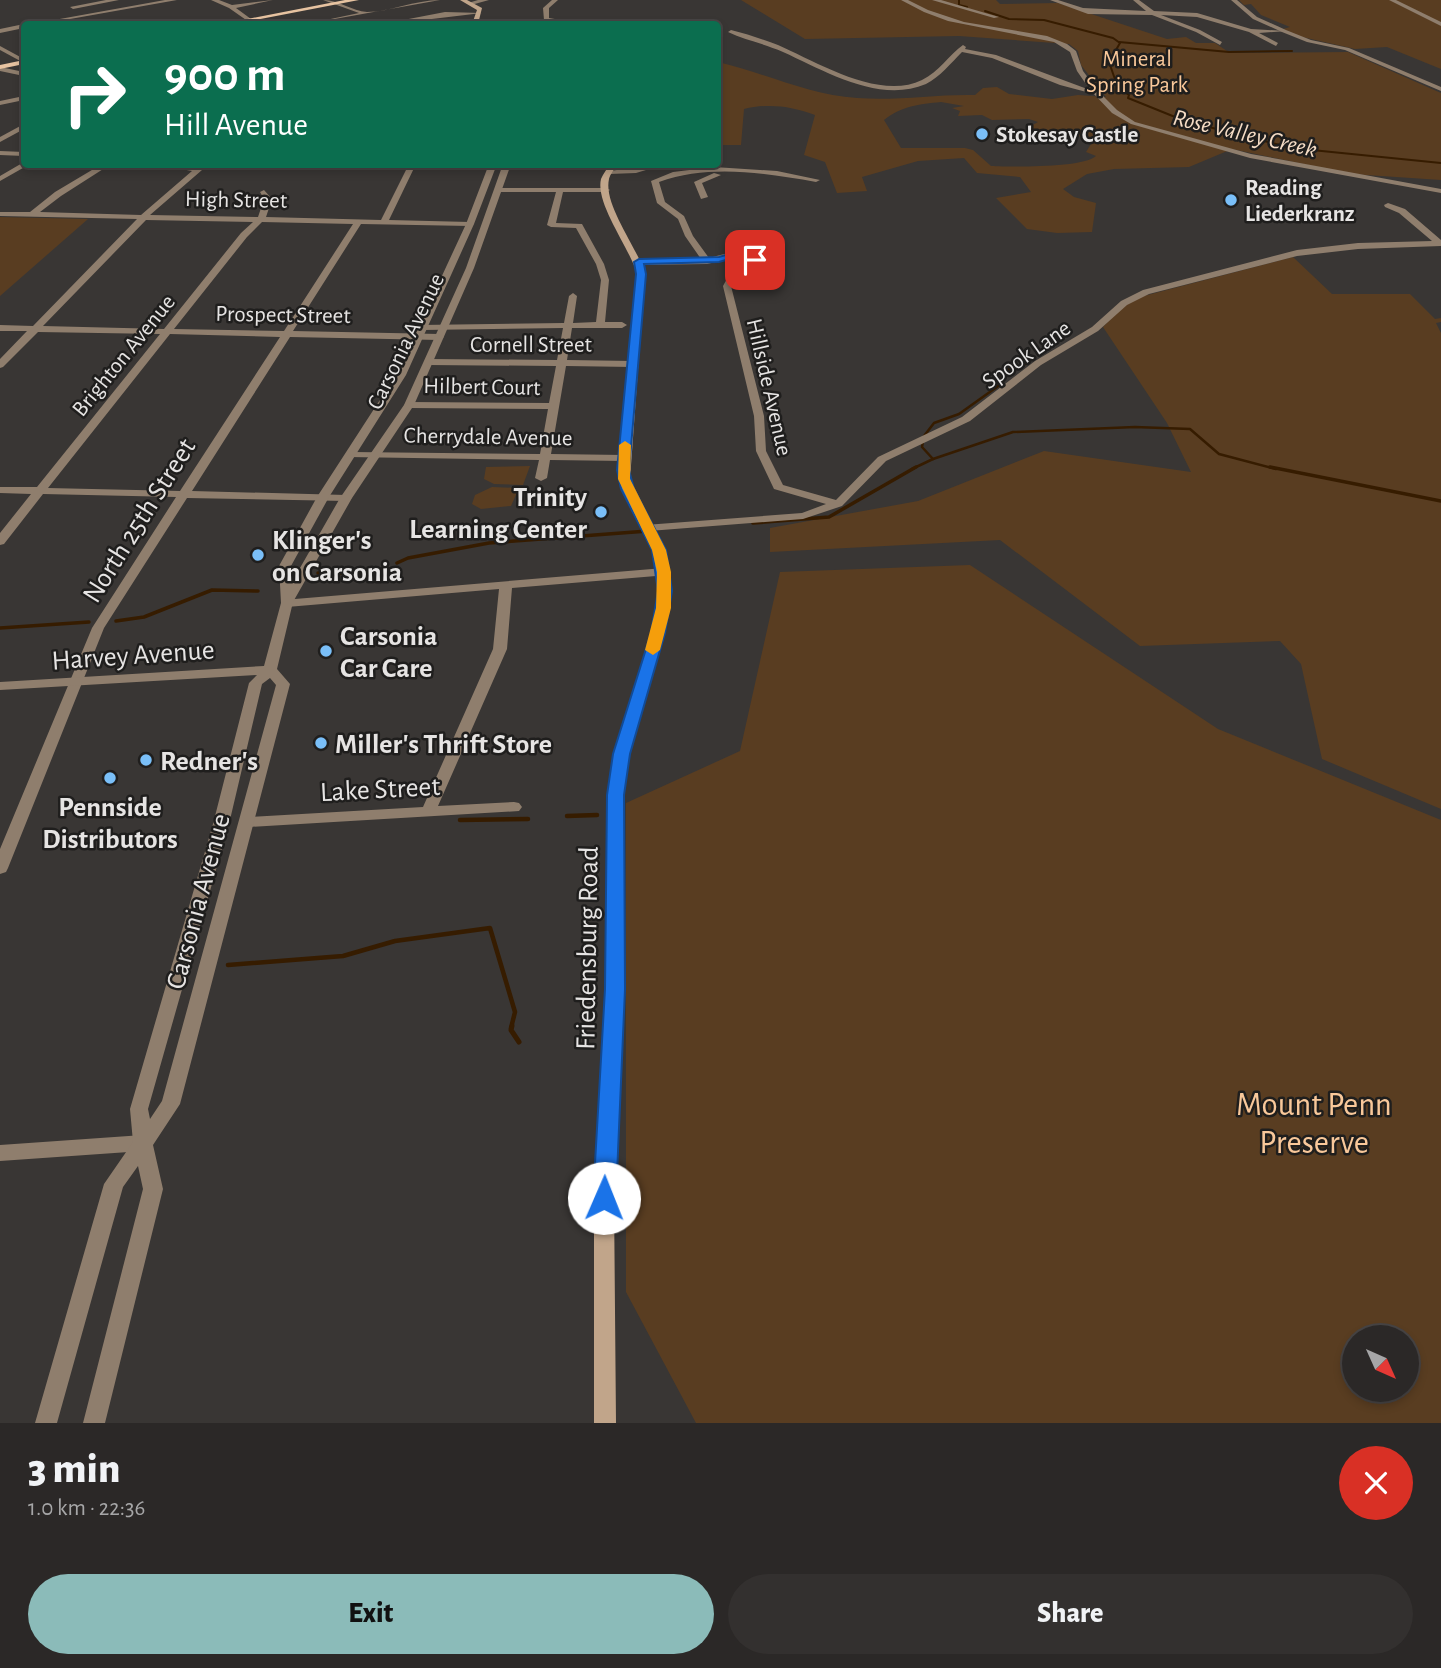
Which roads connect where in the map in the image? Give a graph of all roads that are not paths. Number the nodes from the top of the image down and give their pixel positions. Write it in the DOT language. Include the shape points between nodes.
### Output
graph roads {
  1 [pos="116,0"];
  2 [pos="174,0"];
  3 [pos="214,0"];
  4 [pos="270,0"];
  5 [pos="326,0"];
  6 [pos="356,0"];
  7 [pos="437,0"];
  8 [pos="463,0"];
  9 [pos="486,0"];
  10 [pos="555,0"];
  11 [pos="904,0"];
  12 [pos="935,0"];
  13 [pos="1053,0"];
  14 [pos="1136,0"];
  15 [pos="1392,0"];
  16 [pos="1238,1"];
  17 [pos="471,3"];
  18 [pos="337,4"];
  19 [pos="415,4"];
  20 [pos="1092,5"];
  21 [pos="138,6"];
  22 [pos="233,9"];
  23 [pos="1082,10"];
  24 [pos="1098,10"];
  25 [pos="479,13"];
  26 [pos="365,14"];
  27 [pos="445,14"];
  28 [pos="1150,14"];
  29 [pos="996,17"];
  30 [pos="1106,18"];
  31 [pos="250,20"];
  32 [pos="52,21"];
  33 [pos="244,21"];
  34 [pos="326,21"];
  35 [pos="411,21"];
  36 [pos="476,21"];
  37 [pos="550,21"];
  38 [pos="1441,24"];
  39 [pos="1270,25"];
  40 [pos="21,27"];
  41 [pos="1262,30"];
  42 [pos="0,31"];
  43 [pos="722,31"];
  44 [pos="1251,31"];
  45 [pos="1284,31"];
  46 [pos="1220,43"];
  47 [pos="1276,44"];
  48 [pos="0,48"];
  49 [pos="21,59"];
  50 [pos="21,62"];
  51 [pos="0,68"];
  52 [pos="21,72"];
  53 [pos="1441,89"];
  54 [pos="1096,93"];
  55 [pos="21,100"];
  56 [pos="0,103"];
  57 [pos="21,128"];
  58 [pos="0,140"];
  59 [pos="0,153"];
  60 [pos="21,155"];
  61 [pos="721,166"];
  62 [pos="21,167"];
  63 [pos="100,168"];
  64 [pos="184,168"];
  65 [pos="411,168"];
  66 [pos="491,168"];
  67 [pos="506,168"];
  68 [pos="611,168"];
  69 [pos="671,168"];
  70 [pos="727,170"];
  71 [pos="684,172"];
  72 [pos="0,179"];
  73 [pos="817,180"];
  74 [pos="500,190"];
  75 [pos="560,190"];
  76 [pos="606,190"];
  77 [pos="1441,191"];
  78 [pos="264,192"];
  79 [pos="704,197"];
  80 [pos="1388,205"];
  81 [pos="0,214"];
  82 [pos="32,215"];
  83 [pos="144,216"];
  84 [pos="261,219"];
  85 [pos="360,220"];
  86 [pos="385,220"];
  87 [pos="470,223"];
  88 [pos="1440,243"];
  89 [pos="707,261"];
  90 [pos="639,262"];
  91 [pos="573,296"];
  92 [pos="567,325"];
  93 [pos="600,325"];
  94 [pos="622,325"];
  95 [pos="0,328"];
  96 [pos="36,329"];
  97 [pos="168,331"];
  98 [pos="420,331"];
  99 [pos="441,332"];
  100 [pos="285,333"];
  101 [pos="429,362"];
  102 [pos="560,364"];
  103 [pos="633,364"];
  104 [pos="0,365"];
  105 [pos="409,405"];
  106 [pos="554,406"];
  107 [pos="352,455"];
  108 [pos="374,455"];
  109 [pos="545,457"];
  110 [pos="624,458"];
  111 [pos="541,478"];
  112 [pos="0,490"];
  113 [pos="39,491"];
  114 [pos="182,494"];
  115 [pos="323,498"];
  116 [pos="346,498"];
  117 [pos="838,504"];
  118 [pos="649,527"];
  119 [pos="0,541"];
  120 [pos="664,572"];
  121 [pos="506,584"];
  122 [pos="286,603"];
  123 [pos="270,670"];
  124 [pos="76,682"];
  125 [pos="0,686"];
  126 [pos="514,807"];
  127 [pos="428,812"];
  128 [pos="248,822"];
  129 [pos="0,868"];
  130 [pos="143,1143"];
  131 [pos="0,1153"];
  132 [pos="46,1423"];
  133 [pos="94,1423"];
  134 [pos="605,1423"];
  1 -- 21 [label="street" via="73,7"];
  2 -- 21 [label="street"];
  3 -- 22 [label="street"];
  4 -- 22 [label="street"];
  5 -- 18 [label="street"];
  6 -- 18 [label="main road"];
  7 -- 19 [label="street"];
  8 -- 17 [label="main road"];
  9 -- 17 [label="street"];
  10 -- 37 [label="street" via="544,12"];
  11 -- 54 [label="street" via="946,17 1061,42 1073,51 1076,67"];
  12 -- 29 [label="street"];
  13 -- 23 [label="street"];
  14 -- 28 [label="street"];
  15 -- 38 [label="street" via="1427,10"];
  16 -- 39 [label="street" via="1249,14"];
  17 -- 25 [label="main road"];
  18 -- 26 [label="street"];
  18 -- 31 [label="main road"];
  19 -- 26 [label="street"];
  19 -- 27 [label="street"];
  20 -- 24 [label="street"];
  21 -- 32 [label="street"];
  22 -- 31 [label="street"];
  23 -- 24 [label="street"];
  23 -- 30 [label="street"];
  24 -- 28 [label="street"];
  25 -- 27 [label="street"];
  25 -- 36 [label="main road"];
  26 -- 34 [label="street"];
  27 -- 35 [label="street"];
  28 -- 44 [label="street" via="1197,15"];
  28 -- 46 [label="street"];
  31 -- 33 [label="main road"];
  39 -- 41 [label="street"];
  39 -- 45 [label="street"];
  40 -- 42 [label="street"];
  41 -- 44 [label="street"];
  41 -- 45 [label="street"];
  43 -- 54 [label="street" via="730,29 776,45 855,81 880,87 924,82 961,49"];
  44 -- 47 [label="street"];
  45 -- 53 [label="street" via="1347,49"];
  48 -- 49 [label="street"];
  50 -- 51 [label="main road"];
  51 -- 52 [label="street"];
  54 -- 77 [label="street" via="1123,118 1250,156"];
  55 -- 56 [label="street"];
  57 -- 58 [label="street"];
  59 -- 60 [label="street"];
  61 -- 70 [label="street"];
  62 -- 72 [label="street"];
  63 -- 82 [label="street"];
  64 -- 83 [label="street" via="198,170"];
  65 -- 86 [label="street"];
  66 -- 87 [label="street, Carsonia Avenue"];
  67 -- 74 [label="street, Carsonia Avenue"];
  68 -- 76 [label="main road"];
  69 -- 71 [label="street"];
  70 -- 71 [label="street"];
  70 -- 73 [label="street"];
  70 -- 79 [label="street" via="699,180"];
  71 -- 89 [label="street" via="654,183 661,202 681,218"];
  74 -- 75 [label="street"];
  74 -- 99 [label="street, Carsonia Avenue"];
  75 -- 76 [label="street"];
  75 -- 93 [label="street" via="551,225 579,226 600,264 605,283"];
  76 -- 90 [label="main road, Friedensburg Road"];
  78 -- 84 [label="street" via="268,199"];
  80 -- 88 [label="street"];
  81 -- 82 [label="street, High Street"];
  82 -- 83 [label="street, High Street"];
  83 -- 84 [label="street, High Street"];
  83 -- 96 [label="street"];
  84 -- 85 [label="street, High Street"];
  84 -- 97 [label="street, Brighton Avenue"];
  85 -- 86 [label="street, High Street"];
  85 -- 100 [label="street, North 25th Street"];
  86 -- 87 [label="street, High Street"];
  87 -- 98 [label="street, Carsonia Avenue"];
  88 -- 117 [label="street, Spook Lane" via="1297,253 1135,297 966,419 882,459"];
  89 -- 90 [label="street"];
  89 -- 117 [label="street, Hillside Avenue" via="743,253 758,258 727,286 759,416 761,451 778,487"];
  90 -- 103 [label="main road, Friedensburg Road"];
  91 -- 92 [label="street"];
  92 -- 93 [label="street, Prospect Street"];
  92 -- 99 [label="street, Prospect Street"];
  92 -- 102 [label="street"];
  93 -- 94 [label="street, Prospect Street"];
  95 -- 96 [label="street, Prospect Street"];
  96 -- 97 [label="street, Prospect Street"];
  96 -- 104 [label="street"];
  97 -- 100 [label="street, Prospect Street"];
  97 -- 113 [label="street, Brighton Avenue"];
  98 -- 99 [label="street, Prospect Street"];
  98 -- 100 [label="street, Prospect Street"];
  98 -- 107 [label="street, Carsonia Avenue" via="401,375"];
  99 -- 101 [label="street, Carsonia Avenue"];
  100 -- 114 [label="street, North 25th Street"];
  101 -- 102 [label="street, Cornell Street"];
  101 -- 105 [label="street, Carsonia Avenue"];
  102 -- 103 [label="street, Cornell Street"];
  102 -- 106 [label="street"];
  103 -- 110 [label="main road, Friedensburg Road"];
  105 -- 106 [label="street, Hilbert Court"];
  105 -- 108 [label="street, Carsonia Avenue"];
  106 -- 109 [label="street"];
  107 -- 108 [label="street, Cherrydale Avenue"];
  107 -- 115 [label="street, Carsonia Avenue"];
  108 -- 109 [label="street, Cherrydale Avenue"];
  108 -- 116 [label="street, Carsonia Avenue"];
  109 -- 110 [label="street, Cherrydale Avenue"];
  109 -- 111 [label="street"];
  110 -- 118 [label="main road, Friedensburg Road" via="624,479"];
  112 -- 113 [label="street"];
  113 -- 114 [label="street"];
  113 -- 119 [label="street, Brighton Avenue"];
  114 -- 115 [label="street"];
  114 -- 124 [label="street, North 25th Street" via="98,628"];
  115 -- 116 [label="street"];
  115 -- 122 [label="street, Carsonia Avenue" via="285,566"];
  116 -- 122 [label="street, Carsonia Avenue"];
  117 -- 118 [label="street, Spook Lane" via="803,516"];
  118 -- 120 [label="main road, Friedensburg Road"];
  120 -- 121 [label="street"];
  120 -- 134 [label="main road, Friedensburg Road" via="664,608 621,754 615,795 615,989 604,1198"];
  121 -- 122 [label="street"];
  121 -- 127 [label="street" via="500,649"];
  122 -- 123 [label="street, Carsonia Avenue"];
  123 -- 124 [label="street, Harvey Avenue"];
  123 -- 128 [label="street, Carsonia Avenue" via="282,684"];
  123 -- 130 [label="street, Carsonia Avenue" via="256,683 139,1109"];
  124 -- 125 [label="street, Harvey Avenue"];
  124 -- 129 [label="street, North 25th Street"];
  126 -- 127 [label="street, Lake Street"];
  127 -- 128 [label="street, Lake Street"];
  128 -- 130 [label="street, Carsonia Avenue" via="171,1104"];
  130 -- 131 [label="street"];
  130 -- 132 [label="street, Carsonia Avenue" via="114,1184"];
  130 -- 133 [label="street, Carsonia Avenue" via="153,1189"];
}
